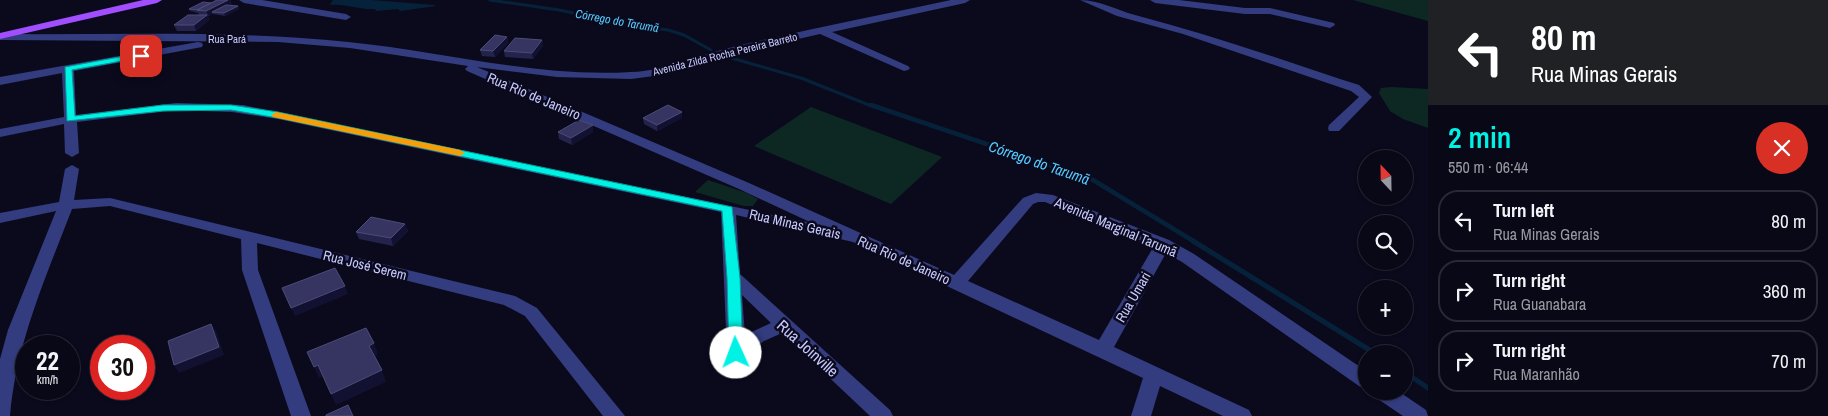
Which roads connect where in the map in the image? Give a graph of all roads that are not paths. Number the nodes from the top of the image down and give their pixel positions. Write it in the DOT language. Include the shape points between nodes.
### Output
graph roads {
  1 [pos="157,0"];
  2 [pos="244,0"];
  3 [pos="965,0"];
  4 [pos="1085,0"];
  5 [pos="1155,0"];
  6 [pos="346,16"];
  7 [pos="1330,25"];
  8 [pos="820,30"];
  9 [pos="0,36"];
  10 [pos="233,39"];
  11 [pos="453,61"];
  12 [pos="68,68"];
  13 [pos="904,68"];
  14 [pos="0,81"];
  15 [pos="71,119"];
  16 [pos="1334,128"];
  17 [pos="0,133"];
  18 [pos="72,153"];
  19 [pos="72,169"];
  20 [pos="66,205"];
  21 [pos="728,209"];
  22 [pos="0,218"];
  23 [pos="249,236"];
  24 [pos="853,237"];
  25 [pos="1163,244"];
  26 [pos="734,278"];
  27 [pos="957,284"];
  28 [pos="783,326"];
  29 [pos="1103,350"];
  30 [pos="1154,375"];
  31 [pos="1358,375"];
  32 [pos="1395,400"];
  33 [pos="0,416"];
  34 [pos="301,416"];
  35 [pos="615,416"];
  36 [pos="883,416"];
  37 [pos="1141,416"];
  38 [pos="1242,416"];
  39 [pos="1419,416"];
  1 -- 9 [label="main road"];
  2 -- 6 [label="street"];
  3 -- 8 [label="street, Avenida Zilda Rocha Pereira Barreto"];
  4 -- 16 [label="street" via="1336,81 1363,93 1366,97"];
  5 -- 7 [label="street" via="1270,11"];
  8 -- 11 [label="street, Avenida Zilda Rocha Pereira Barreto" via="730,51 669,71 632,76 557,74"];
  8 -- 13 [label="street"];
  9 -- 10 [label="street, Rua Pará"];
  10 -- 11 [label="street, Rua Pará" via="350,45"];
  10 -- 12 [label="street"];
  11 -- 24 [label="street, Rua Rio de Janeiro" via="744,186"];
  12 -- 14 [label="street"];
  12 -- 15 [label="street"];
  15 -- 17 [label="street, Rua Minas Gerais"];
  15 -- 18 [label="street"];
  15 -- 21 [label="street, Rua Minas Gerais" via="163,108 231,108 278,115"];
  19 -- 20 [label="street"];
  20 -- 22 [label="street, Rua José Serem"];
  20 -- 23 [label="street, Rua José Serem" via="110,202"];
  20 -- 33 [label="street" via="17,330 2,384"];
  21 -- 24 [label="street, Rua Minas Gerais"];
  21 -- 26 [label="street"];
  23 -- 34 [label="street" via="250,270"];
  23 -- 35 [label="street, Rua José Serem" via="509,300 531,312"];
  24 -- 27 [label="street, Rua Rio de Janeiro"];
  25 -- 27 [label="street, Avenida Marginal Tarumã" via="1048,198 1036,197 1028,201"];
  25 -- 29 [label="street, Rua Umari"];
  25 -- 31 [label="street, Avenida Marginal Tarumã"];
  26 -- 28 [label="street, Rua Joinville"];
  26 -- 28 [label="street" via="737,362 747,342 762,332"];
  27 -- 29 [label="street, Rua Rio de Janeiro"];
  28 -- 36 [label="street, Rua Joinville"];
  29 -- 30 [label="street, Rua Rio de Janeiro"];
  30 -- 37 [label="street"];
  30 -- 38 [label="street, Rua Rio de Janeiro"];
  32 -- 39 [label="street"];
}
